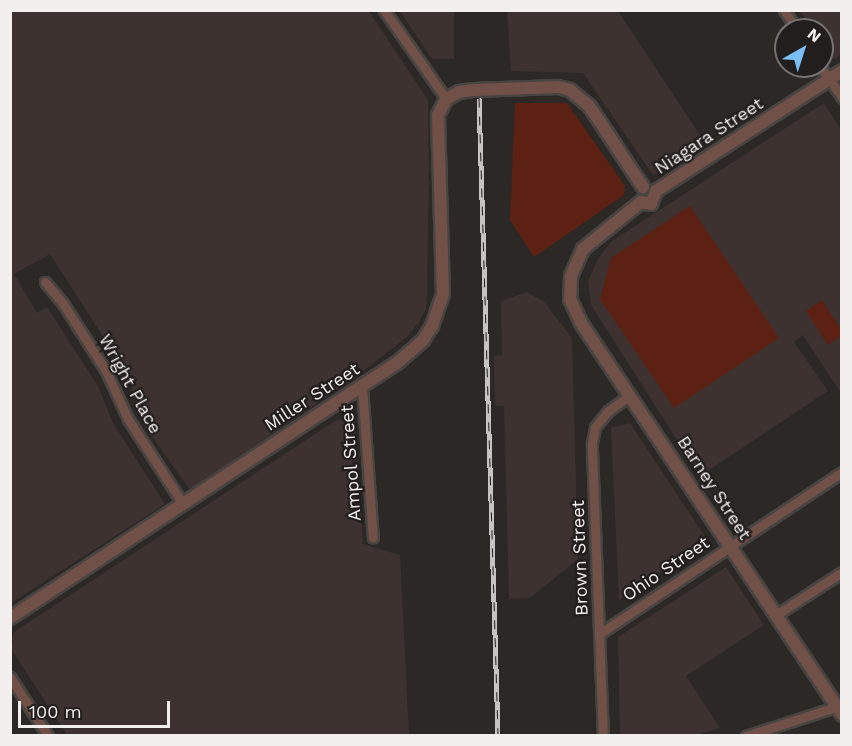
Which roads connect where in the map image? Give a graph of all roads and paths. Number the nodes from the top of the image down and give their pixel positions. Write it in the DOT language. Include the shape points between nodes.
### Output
graph roads {
  1 [pos="384,10"];
  2 [pos="842,71"];
  3 [pos="829,79"];
  4 [pos="842,98"];
  5 [pos="446,99"];
  6 [pos="643,187"];
  7 [pos="656,191"];
  8 [pos="641,202"];
  9 [pos="571,276"];
  10 [pos="45,282"];
  11 [pos="362,386"];
  12 [pos="630,395"];
  13 [pos="842,472"];
  14 [pos="183,504"];
  15 [pos="373,538"];
  16 [pos="730,545"];
  17 [pos="842,572"];
  18 [pos="776,615"];
  19 [pos="10,618"];
  20 [pos="598,634"];
  21 [pos="10,677"];
  22 [pos="840,709"];
  23 [pos="48,735"];
  24 [pos="603,735"];
  25 [pos="746,735"];
  1 -- 5 [label="street"];
  2 -- 3 [label="street, Niagara Street"];
  3 -- 4 [label="street"];
  3 -- 7 [label="street, Niagara Street"];
  5 -- 6 [label="street" via="474,90 570,90 590,106"];
  5 -- 11 [label="street, Miller Street" via="438,115 443,280 439,311 410,353"];
  6 -- 7 [label="street, Niagara Street"];
  6 -- 8 [label="street, Niagara Street" via="638,194"];
  7 -- 8 [label="street, Niagara Street" via="651,204"];
  8 -- 9 [label="street, Niagara Street" via="583,249"];
  9 -- 12 [label="street, Barney Street" via="570,300 581,323"];
  10 -- 14 [label="street, Wright Place" via="106,371 128,419"];
  11 -- 14 [label="street, Miller Street"];
  11 -- 15 [label="street, Ampol Street"];
  12 -- 16 [label="street, Barney Street"];
  12 -- 20 [label="street, Brown Street" via="608,411 595,427 592,443"];
  13 -- 16 [label="street, Ohio Street"];
  14 -- 19 [label="street, Miller Street"];
  16 -- 18 [label="street, Barney Street"];
  16 -- 20 [label="street, Ohio Street"];
  17 -- 18 [label="street"];
  18 -- 22 [label="street, Barney Street"];
  20 -- 24 [label="street, Brown Street"];
  21 -- 23 [label="street"];
  22 -- 25 [label="street"];
}
